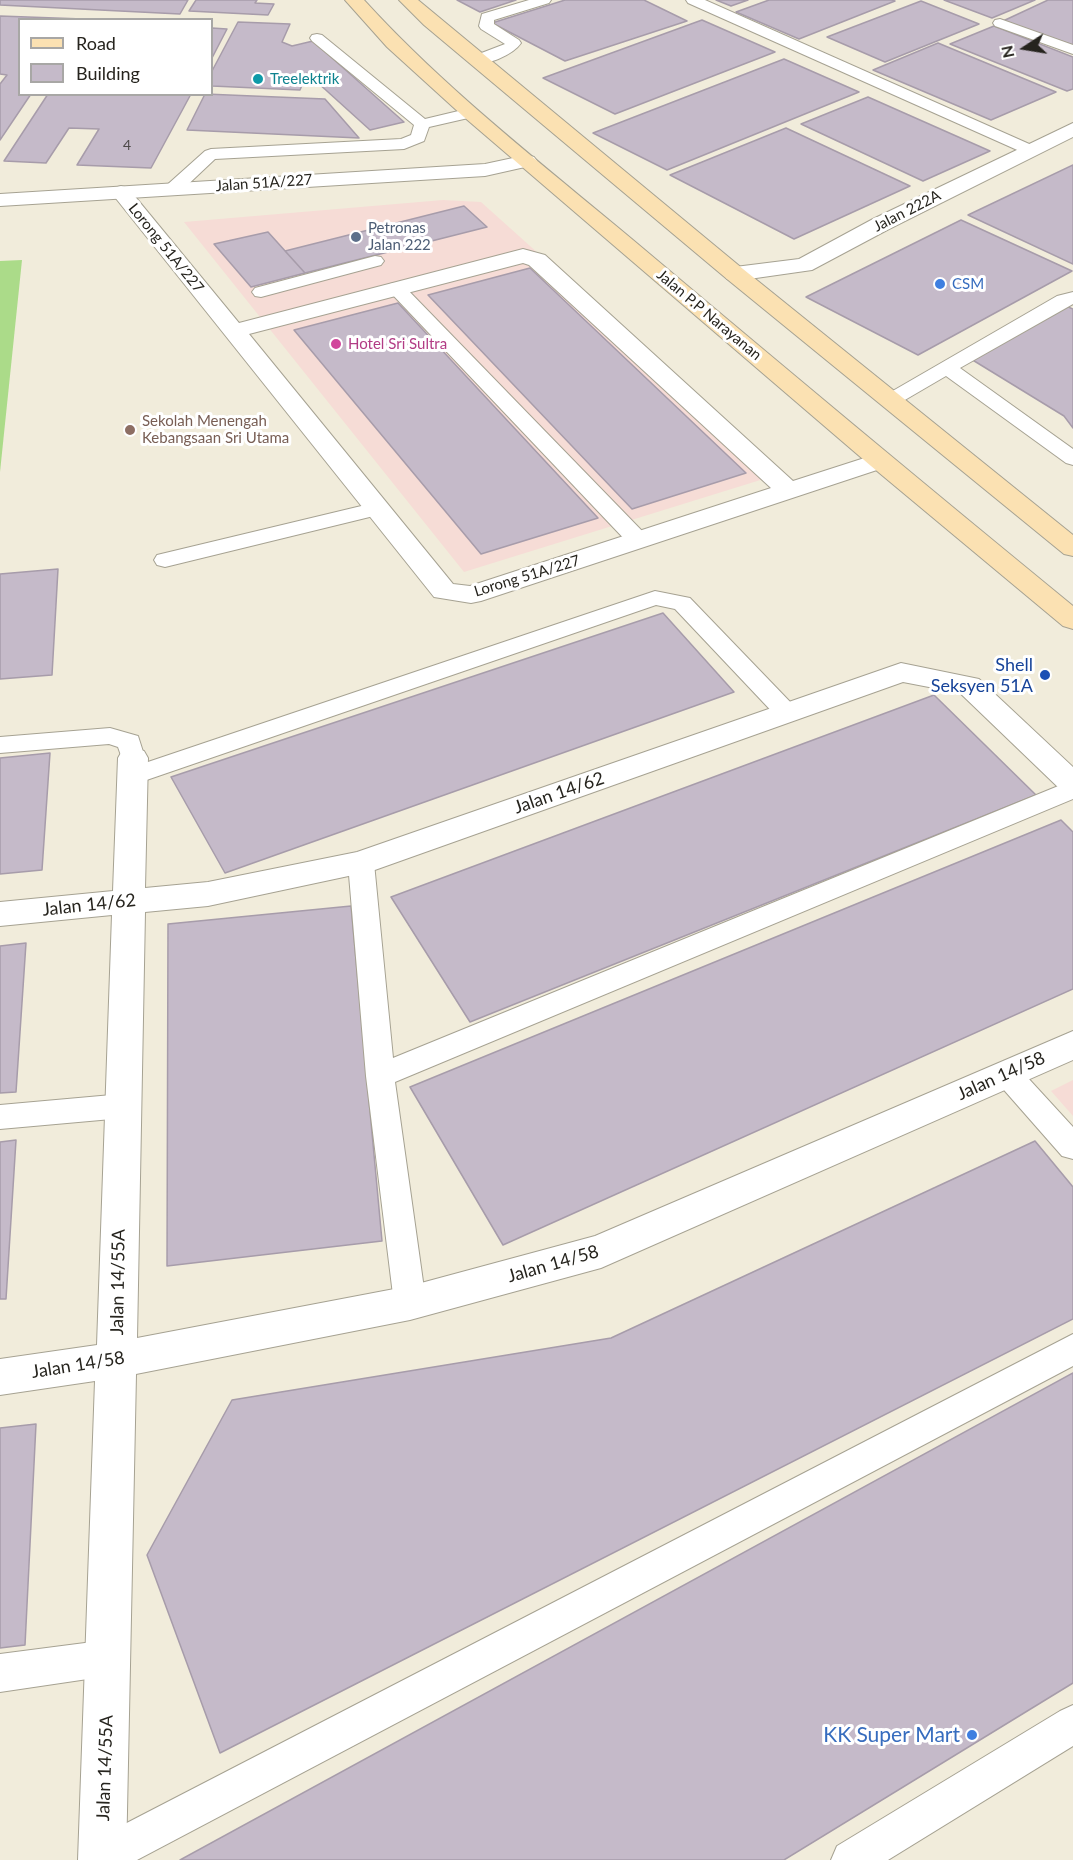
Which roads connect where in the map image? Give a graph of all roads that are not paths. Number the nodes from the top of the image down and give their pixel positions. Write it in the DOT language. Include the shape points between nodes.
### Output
graph roads {
  1 [pos="354,0"];
  2 [pos="408,0"];
  3 [pos="544,0"];
  4 [pos="693,0"];
  5 [pos="1000,22"];
  6 [pos="316,38"];
  7 [pos="1073,50"];
  8 [pos="476,60"];
  9 [pos="471,113"];
  10 [pos="422,124"];
  11 [pos="1073,129"];
  12 [pos="333,148"];
  13 [pos="1030,150"];
  14 [pos="527,161"];
  15 [pos="339,179"];
  16 [pos="173,189"];
  17 [pos="121,192"];
  18 [pos="0,200"];
  19 [pos="375,261"];
  20 [pos="735,274"];
  21 [pos="396,288"];
  22 [pos="261,292"];
  23 [pos="1073,298"];
  24 [pos="234,331"];
  25 [pos="946,367"];
  26 [pos="891,400"];
  27 [pos="1073,459"];
  28 [pos="880,461"];
  29 [pos="789,491"];
  30 [pos="378,508"];
  31 [pos="638,540"];
  32 [pos="1073,548"];
  33 [pos="165,561"];
  34 [pos="1073,620"];
  35 [pos="787,713"];
  36 [pos="0,745"];
  37 [pos="132,767"];
  38 [pos="1073,784"];
  39 [pos="1073,789"];
  40 [pos="361,863"];
  41 [pos="128,901"];
  42 [pos="0,914"];
  43 [pos="1073,1045"];
  44 [pos="1007,1074"];
  45 [pos="380,1076"];
  46 [pos="123,1106"];
  47 [pos="0,1117"];
  48 [pos="1073,1147"];
  49 [pos="410,1303"];
  50 [pos="1073,1349"];
  51 [pos="116,1360"];
  52 [pos="0,1377"];
  53 [pos="108,1658"];
  54 [pos="0,1673"];
  55 [pos="1073,1724"];
  56 [pos="102,1859"];
  57 [pos="851,1860"];
  1 -- 9 [label="main road, Jalan P.P Narayanan" via="393,43"];
  2 -- 8 [label="main road"];
  3 -- 8 [label="lane" via="487,17 486,26 514,43 508,49"];
  4 -- 13 [label="lane"];
  5 -- 7 [label="lane"];
  6 -- 10 [label="lane"];
  8 -- 20 [label="main road"];
  9 -- 10 [label="lane"];
  9 -- 14 [label="main road, Jalan P.P Narayanan"];
  10 -- 12 [label="lane" via="418,138 404,144"];
  11 -- 13 [label="street, Jalan 222A"];
  12 -- 15 [label="lane"];
  12 -- 16 [label="lane" via="211,154"];
  13 -- 20 [label="street, Jalan 222A" via="804,265"];
  14 -- 15 [label="street, Jalan 51A/227" via="485,170"];
  14 -- 28 [label="main road, Jalan P.P Narayanan"];
  15 -- 16 [label="street, Jalan 51A/227"];
  16 -- 17 [label="street, Jalan 51A/227"];
  17 -- 18 [label="street, Jalan 51A/227"];
  17 -- 24 [label="street, Lorong 51A/227"];
  19 -- 22 [label="lane"];
  20 -- 26 [label="main road"];
  21 -- 24 [label="street"];
  21 -- 29 [label="street" via="524,256 537,260"];
  21 -- 31 [label="lane"];
  23 -- 25 [label="lane"];
  24 -- 30 [label="street, Lorong 51A/227"];
  25 -- 26 [label="lane"];
  25 -- 27 [label="lane"];
  26 -- 32 [label="main road"];
  28 -- 29 [label="street, Lorong 51A/227"];
  28 -- 34 [label="main road, Jalan P.P Narayanan"];
  29 -- 31 [label="street, Lorong 51A/227"];
  30 -- 31 [label="street, Lorong 51A/227" via="444,591 471,595"];
  30 -- 33 [label="lane"];
  35 -- 37 [label="lane" via="682,603 655,598"];
  35 -- 38 [label="street, Jalan 14/62" via="901,672 969,686"];
  35 -- 40 [label="street, Jalan 14/62"];
  36 -- 37 [label="lane" via="110,736 129,742"];
  37 -- 41 [label="street, Jalan 14/55A"];
  39 -- 45 [label="lane"];
  40 -- 41 [label="street, Jalan 14/62" via="208,894"];
  40 -- 45 [label="lane"];
  41 -- 42 [label="street, Jalan 14/62"];
  41 -- 46 [label="street, Jalan 14/55A"];
  43 -- 44 [label="street, Jalan 14/58"];
  44 -- 48 [label="lane"];
  44 -- 49 [label="street, Jalan 14/58" via="601,1251"];
  45 -- 49 [label="lane"];
  46 -- 47 [label="lane"];
  46 -- 51 [label="street, Jalan 14/55A"];
  49 -- 51 [label="street, Jalan 14/58"];
  50 -- 56 [label="lane"];
  51 -- 52 [label="street, Jalan 14/58"];
  51 -- 53 [label="street, Jalan 14/55A"];
  53 -- 54 [label="lane"];
  53 -- 56 [label="street, Jalan 14/55A"];
  55 -- 57 [label="lane"];
}
